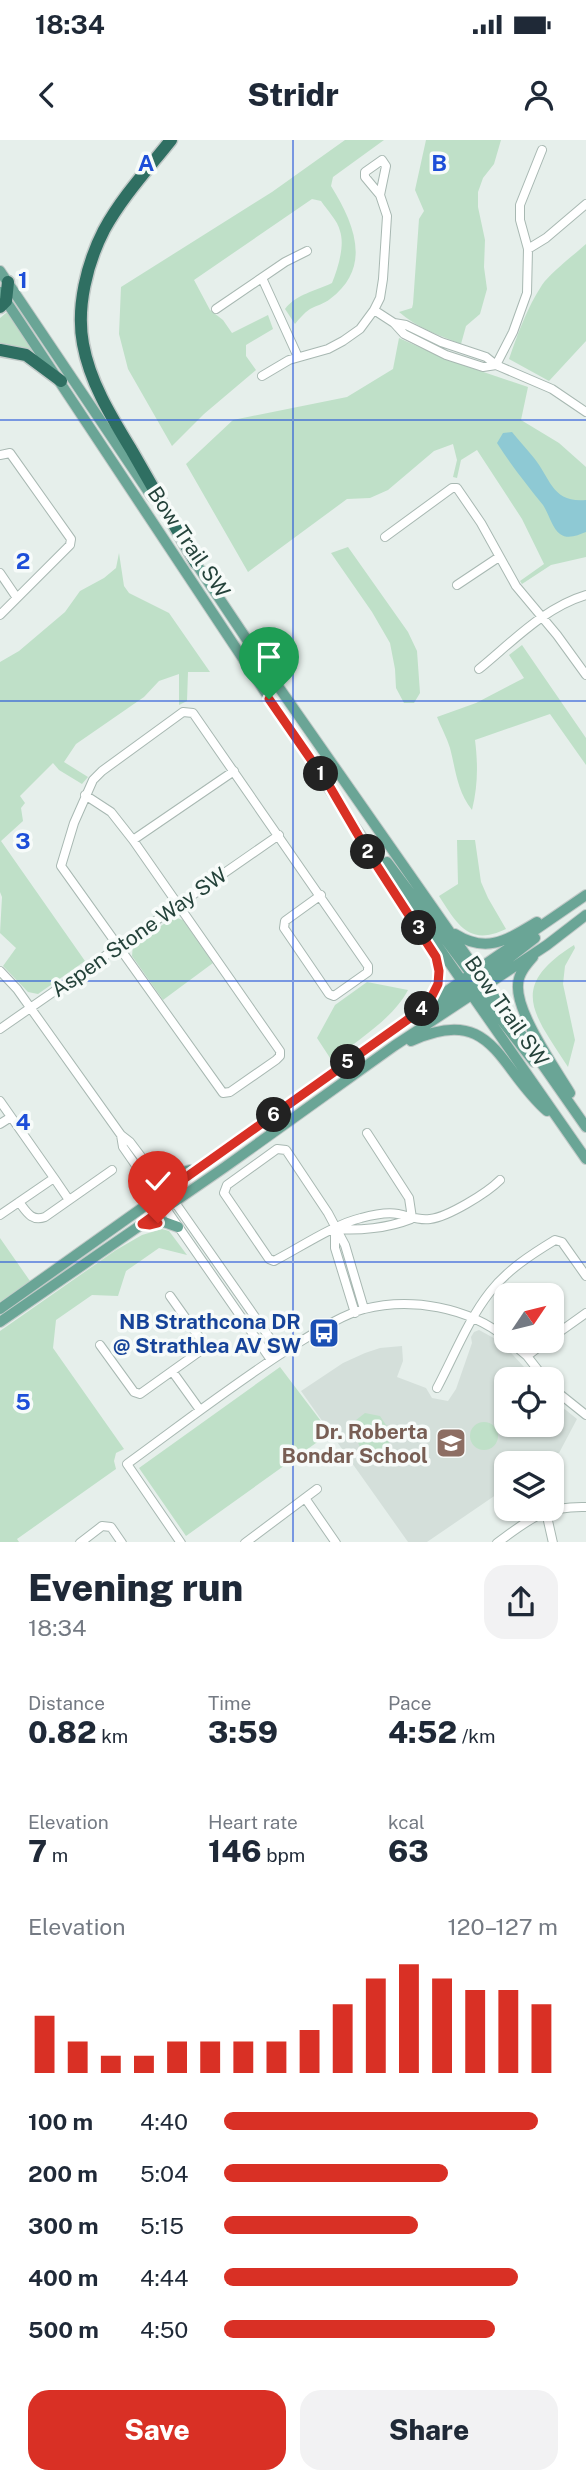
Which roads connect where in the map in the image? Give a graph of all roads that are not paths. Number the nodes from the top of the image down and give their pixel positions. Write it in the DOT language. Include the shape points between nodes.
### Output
graph roads {
  1 [pos="171,140"];
  2 [pos="542,150"];
  3 [pos="380,195"];
  4 [pos="586,204"];
  5 [pos="528,248"];
  6 [pos="307,251"];
  7 [pos="0,271"];
  8 [pos="262,278"];
  9 [pos="4,295"];
  10 [pos="216,309"];
  11 [pos="374,310"];
  12 [pos="0,349"];
  13 [pos="298,357"];
  14 [pos="496,365"];
  15 [pos="262,376"];
  16 [pos="61,381"];
  17 [pos="586,412"];
  18 [pos="0,455"];
  19 [pos="385,537"];
  20 [pos="499,557"];
  21 [pos="196,562"];
  22 [pos="0,573"];
  23 [pos="457,585"];
  24 [pos="586,596"];
  25 [pos="18,598"];
  26 [pos="0,615"];
  27 [pos="543,617"];
  28 [pos="479,669"];
  29 [pos="586,676"];
  30 [pos="234,771"];
  31 [pos="330,787"];
  32 [pos="85,795"];
  33 [pos="350,820"];
  34 [pos="279,835"];
  35 [pos="133,840"];
  36 [pos="321,895"];
  37 [pos="583,897"];
  38 [pos="177,905"];
  39 [pos="586,915"];
  40 [pos="450,931"];
  41 [pos="119,946"];
  42 [pos="547,946"];
  43 [pos="0,971"];
  44 [pos="475,982"];
  45 [pos="31,1008"];
  46 [pos="424,1008"];
  47 [pos="0,1029"];
  48 [pos="394,1046"];
  49 [pos="347,1080"];
  50 [pos="0,1101"];
  51 [pos="11,1116"];
  52 [pos="586,1119"];
  53 [pos="561,1123"];
  54 [pos="0,1124"];
  55 [pos="586,1128"];
  56 [pos="367,1133"];
  57 [pos="121,1135"];
  58 [pos="586,1159"];
  59 [pos="201,1167"];
  60 [pos="112,1170"];
  61 [pos="152,1172"];
  62 [pos="54,1178"];
  63 [pos="500,1180"];
  64 [pos="167,1191"];
  65 [pos="157,1198"];
  66 [pos="69,1199"];
  67 [pos="19,1202"];
  68 [pos="174,1202"];
  69 [pos="164,1208"];
  70 [pos="0,1215"];
  71 [pos="412,1218"];
  72 [pos="142,1224"];
  73 [pos="178,1227"];
  74 [pos="335,1229"];
  75 [pos="586,1276"];
  76 [pos="170,1296"];
  77 [pos="0,1309"];
  78 [pos="359,1311"];
  79 [pos="586,1313"];
  80 [pos="473,1319"];
  81 [pos="0,1322"];
  82 [pos="564,1328"];
  83 [pos="494,1331"];
  84 [pos="100,1345"];
  85 [pos="523,1353"];
  86 [pos="531,1353"];
  87 [pos="281,1354"];
  88 [pos="527,1356"];
  89 [pos="271,1360"];
  90 [pos="536,1367"];
  91 [pos="172,1371"];
  92 [pos="437,1388"];
  93 [pos="564,1397"];
  94 [pos="200,1410"];
  95 [pos="586,1415"];
  96 [pos="317,1489"];
  97 [pos="304,1498"];
  98 [pos="564,1507"];
  99 [pos="586,1507"];
  100 [pos="527,1521"];
  101 [pos="548,1521"];
  102 [pos="80,1542"];
  103 [pos="122,1542"];
  104 [pos="181,1542"];
  105 [pos="245,1542"];
  106 [pos="336,1542"];
  107 [pos="497,1542"];
  108 [pos="553,1542"];
  1 -- 21 [label="highway" via="116,210 100,239 86,278 81,328 86,357 109,411"];
  2 -- 5 [label="street" via="520,205"];
  3 -- 11 [label="street" via="387,216 383,286"];
  4 -- 5 [label="street"];
  5 -- 14 [label="street" via="527,293"];
  6 -- 8 [label="street"];
  7 -- 9 [label="main road, Bow Trail SW"];
  8 -- 10 [label="street"];
  8 -- 13 [label="street"];
  9 -- 16 [label="main road, Bow Trail SW"];
  9 -- 21 [label="main road, Bow Trail SW"];
  11 -- 13 [label="street" via="360,329 343,341"];
  11 -- 14 [label="street" via="404,334 446,355 483,367"];
  12 -- 16 [label="highway" via="26,355"];
  13 -- 15 [label="street"];
  14 -- 17 [label="street" via="580,402"];
  16 -- 31 [label="main road, Bow Trail SW"];
  18 -- 25 [label="street" via="10,453 71,539"];
  19 -- 20 [label="street" via="457,488"];
  20 -- 23 [label="street"];
  20 -- 27 [label="street"];
  21 -- 40 [label="main road, Bow Trail SW"];
  22 -- 25 [label="street"];
  24 -- 27 [label="street"];
  25 -- 26 [label="street"];
  27 -- 28 [label="street"];
  27 -- 29 [label="street"];
  30 -- 32 [label="street" via="195,716 186,711 102,771"];
  30 -- 34 [label="street"];
  30 -- 35 [label="street"];
  31 -- 33 [label="main road, Bow Trail SW"];
  31 -- 44 [label="main road"];
  32 -- 35 [label="street" via="111,812"];
  32 -- 41 [label="street" via="61,866"];
  33 -- 44 [label="main road, Bow Trail SW"];
  33 -- 46 [label="main road" via="436,957 438,984"];
  34 -- 36 [label="street"];
  34 -- 38 [label="street, Aspen Stone Way SW"];
  35 -- 38 [label="street"];
  36 -- 36 [label="street" via="369,970 334,996 284,928 285,921"];
  37 -- 40 [label="main road" via="492,944 476,944"];
  37 -- 44 [label="main road"];
  38 -- 41 [label="street, Aspen Stone Way SW"];
  38 -- 41 [label="street" via="280,1051 267,1066 230,1092 221,1091"];
  39 -- 42 [label="main road"];
  40 -- 44 [label="main road, Bow Trail SW"];
  41 -- 45 [label="street, Aspen Stone Way SW"];
  42 -- 44 [label="main road"];
  42 -- 52 [label="main road" via="531,958 519,977 518,991 534,1031"];
  43 -- 45 [label="street"];
  44 -- 46 [label="main road"];
  44 -- 48 [label="main road"];
  44 -- 49 [label="main road"];
  44 -- 53 [label="main road, Bow Trail SW"];
  44 -- 55 [label="main road"];
  45 -- 47 [label="street, Aspen Stone Way SW"];
  45 -- 57 [label="street"];
  46 -- 59 [label="main road"];
  48 -- 49 [label="main road"];
  48 -- 53 [label="main road" via="435,1031 454,1028 472,1032 489,1043 538,1103"];
  49 -- 68 [label="main road"];
  50 -- 51 [label="street"];
  51 -- 54 [label="street"];
  51 -- 62 [label="street"];
  53 -- 58 [label="main road, Bow Trail SW"];
  56 -- 71 [label="street" via="404,1187"];
  57 -- 61 [label="street"];
  57 -- 65 [label="street" via="123,1147"];
  59 -- 61 [label="main road" via="168,1176"];
  59 -- 64 [label="main road"];
  60 -- 66 [label="street"];
  61 -- 64 [label="street"];
  62 -- 66 [label="street"];
  62 -- 67 [label="street"];
  63 -- 71 [label="street" via="452,1212 430,1220"];
  64 -- 65 [label="main road"];
  64 -- 68 [label="street"];
  65 -- 69 [label="street"];
  65 -- 77 [label="main road"];
  66 -- 67 [label="street" via="39,1219 31,1217"];
  67 -- 70 [label="street"];
  68 -- 69 [label="main road"];
  68 -- 87 [label="street"];
  69 -- 72 [label="main road"];
  69 -- 73 [label="street"];
  71 -- 74 [label="street" via="397,1213 363,1217"];
  72 -- 73 [label="main road" via="164,1222"];
  72 -- 81 [label="main road"];
  73 -- 89 [label="street"];
  74 -- 74 [label="street" via="286,1150 277,1149 227,1185 224,1192 274,1261"];
  74 -- 78 [label="street" via="345,1245"];
  75 -- 80 [label="street" via="562,1242 555,1240 513,1269"];
  76 -- 91 [label="street" via="204,1344"];
  78 -- 80 [label="street" via="415,1304"];
  78 -- 87 [label="street"];
  79 -- 82 [label="street"];
  80 -- 83 [label="street"];
  80 -- 92 [label="street"];
  84 -- 91 [label="street" via="134,1392 140,1394"];
  85 -- 88 [label="street"];
  86 -- 88 [label="street"];
  87 -- 89 [label="street"];
  88 -- 90 [label="street"];
  89 -- 94 [label="street"];
  91 -- 94 [label="street"];
  93 -- 95 [label="street"];
  94 -- 104 [label="street" via="127,1464"];
  96 -- 97 [label="street"];
  97 -- 105 [label="street"];
  97 -- 106 [label="street"];
  98 -- 99 [label="street"];
  100 -- 107 [label="street"];
  101 -- 108 [label="street"];
  102 -- 103 [label="street" via="102,1526 111,1527"];
}
